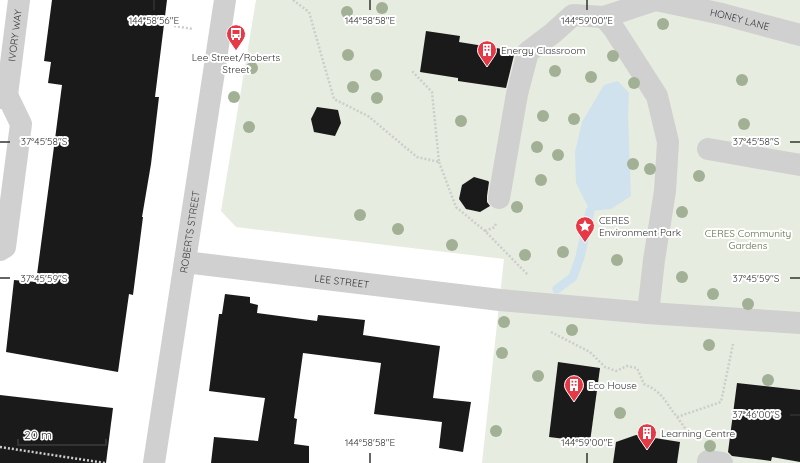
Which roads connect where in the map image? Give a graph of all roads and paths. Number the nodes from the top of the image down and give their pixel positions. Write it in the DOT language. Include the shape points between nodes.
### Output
graph roads {
  1 [pos="19,0"];
  2 [pos="225,0"];
  3 [pos="293,0"];
  4 [pos="656,0"];
  5 [pos="604,17"];
  6 [pos="800,35"];
  7 [pos="412,71"];
  8 [pos="3,96"];
  9 [pos="708,149"];
  10 [pos="439,162"];
  11 [pos="800,165"];
  12 [pos="500,198"];
  13 [pos="0,250"];
  14 [pos="185,262"];
  15 [pos="544,304"];
  16 [pos="648,313"];
  17 [pos="738,319"];
  18 [pos="800,323"];
  19 [pos="0,447"];
  20 [pos="106,463"];
  21 [pos="154,463"];
  1 -- 8 [label="street, IVORY WAY"];
  2 -- 14 [label="street, ROBERTS STREET"];
  3 -- 10 [label="path" via="309,12 334,99 368,116 417,158"];
  4 -- 5 [label="street, HONEY LANE"];
  4 -- 6 [label="street, HONEY LANE"];
  5 -- 12 [label="street" via="573,15 528,52 517,94"];
  5 -- 16 [label="street" via="657,96 668,142 666,191"];
  7 -- 10 [label="path" via="432,92"];
  8 -- 13 [label="street, IVORY WAY" via="20,124 5,247"];
  9 -- 11 [label="street"];
  10 -- 15 [label="path" via="456,207 485,231 539,286"];
  14 -- 15 [label="street, LEE STREET"];
  14 -- 21 [label="street, ROBERTS STREET"];
  15 -- 16 [label="street, LEE STREET"];
  15 -- 17 [label="path" via="542,326 590,352 605,367 616,370 627,366 637,368 644,384 662,395 677,417 721,402"];
  16 -- 17 [label="street, LEE STREET"];
  17 -- 18 [label="street, LEE STREET"];
  19 -- 20 [label="path"];
}
